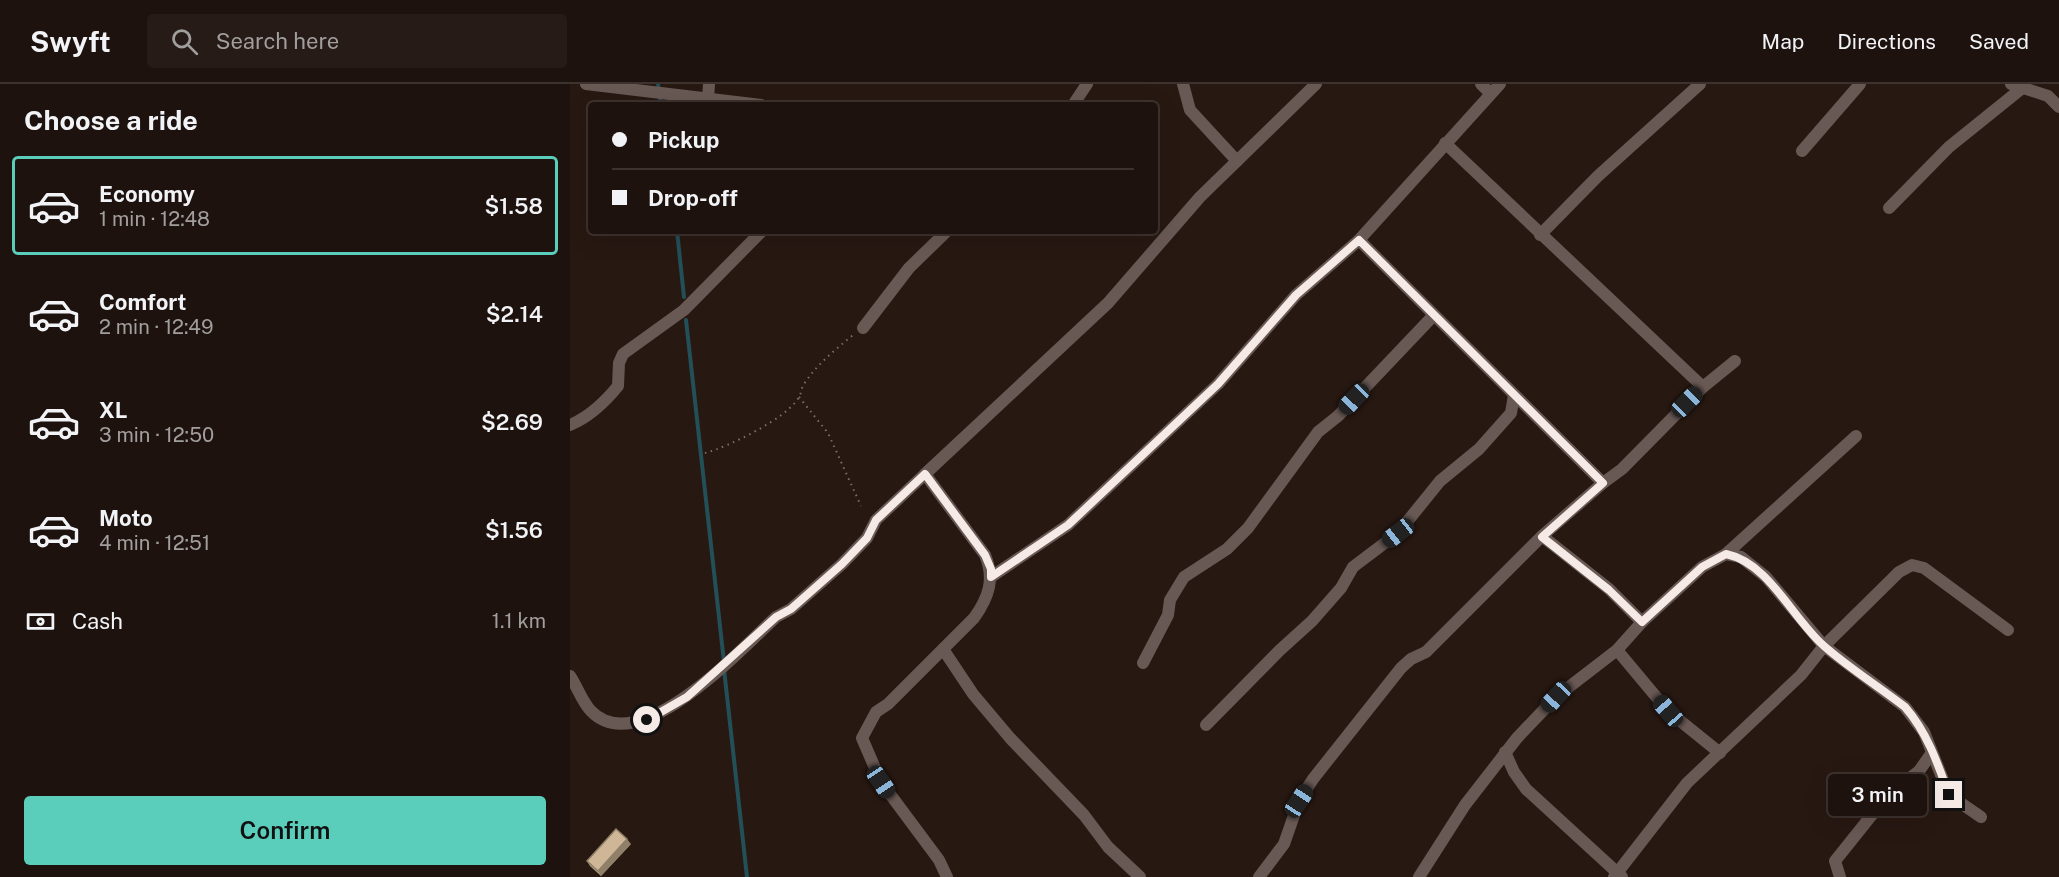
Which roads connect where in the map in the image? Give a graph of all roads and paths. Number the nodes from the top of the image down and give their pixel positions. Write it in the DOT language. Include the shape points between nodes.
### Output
graph roads {
  1 [pos="586,84"];
  2 [pos="709,84"];
  3 [pos="1087,84"];
  4 [pos="1183,84"];
  5 [pos="1316,84"];
  6 [pos="1481,84"];
  7 [pos="1500,84"];
  8 [pos="1700,84"];
  9 [pos="1860,84"];
  10 [pos="2016,87"];
  11 [pos="1490,93"];
  12 [pos="708,99"];
  13 [pos="734,102"];
  14 [pos="1075,102"];
  15 [pos="2059,107"];
  16 [pos="1445,142"];
  17 [pos="1802,151"];
  18 [pos="1237,161"];
  19 [pos="1889,208"];
  20 [pos="759,234"];
  21 [pos="944,234"];
  22 [pos="1540,235"];
  23 [pos="1359,240"];
  24 [pos="1434,315"];
  25 [pos="865,326"];
  26 [pos="1735,361"];
  27 [pos="1703,387"];
  28 [pos="1514,395"];
  29 [pos="799,397"];
  30 [pos="570,425"];
  31 [pos="1856,436"];
  32 [pos="705,453"];
  33 [pos="925,474"];
  34 [pos="1603,483"];
  35 [pos="861,506"];
  36 [pos="1542,537"];
  37 [pos="1726,554"];
  38 [pos="991,577"];
  39 [pos="1642,622"];
  40 [pos="2008,630"];
  41 [pos="1824,646"];
  42 [pos="943,650"];
  43 [pos="1617,650"];
  44 [pos="1143,663"];
  45 [pos="570,675"];
  46 [pos="1206,725"];
  47 [pos="1505,752"];
  48 [pos="1720,753"];
  49 [pos="1931,754"];
  50 [pos="1981,817"];
  51 [pos="948,876"];
  52 [pos="1618,876"];
  53 [pos="1140,877"];
  54 [pos="1258,877"];
  55 [pos="1419,877"];
  56 [pos="1840,877"];
  1 -- 12 [label="street"];
  2 -- 12 [label="street"];
  3 -- 14 [label="street"];
  4 -- 18 [label="street" via="1190,110"];
  5 -- 18 [label="street"];
  6 -- 11 [label="street"];
  7 -- 11 [label="street"];
  8 -- 22 [label="street" via="1598,176"];
  9 -- 17 [label="street"];
  10 -- 15 [label="street" via="2048,96"];
  10 -- 19 [label="street"];
  11 -- 16 [label="street"];
  12 -- 13 [label="street"];
  16 -- 22 [label="street"];
  16 -- 23 [label="street"];
  18 -- 33 [label="street" via="1200,197 1108,303"];
  20 -- 30 [label="street" via="684,310 623,354 618,386 599,406"];
  21 -- 25 [label="street" via="909,268"];
  22 -- 27 [label="street"];
  23 -- 24 [label="street"];
  23 -- 38 [label="street" via="1296,295 1218,384 1068,525"];
  24 -- 28 [label="street"];
  24 -- 44 [label="street" via="1318,432 1248,528 1227,549 1184,577"];
  25 -- 29 [label="path" via="820,363 802,386"];
  26 -- 27 [label="street"];
  27 -- 34 [label="street" via="1622,469"];
  28 -- 34 [label="street"];
  28 -- 46 [label="street" via="1511,413 1485,442 1440,481 1398,533 1353,567 1341,588 1312,621"];
  29 -- 32 [label="path" via="741,440"];
  29 -- 35 [label="path" via="828,433"];
  31 -- 37 [label="street"];
  33 -- 38 [label="street" via="985,555"];
  33 -- 45 [label="street" via="876,520 867,538 842,564 687,697 647,720 631,724 592,712"];
  34 -- 36 [label="street"];
  36 -- 39 [label="street" via="1609,590"];
  36 -- 54 [label="street" via="1381,691 1313,778 1299,801 1284,844"];
  37 -- 39 [label="street" via="1702,567"];
  37 -- 41 [label="street" via="1741,557 1766,577"];
  38 -- 42 [label="street" via="984,603"];
  39 -- 43 [label="street"];
  40 -- 41 [label="street" via="1924,568 1912,565 1899,572"];
  41 -- 48 [label="street" via="1801,675"];
  41 -- 49 [label="street" via="1905,707 1924,732"];
  42 -- 51 [label="street" via="876,712 862,738 881,782"];
  42 -- 53 [label="street" via="1010,738"];
  43 -- 47 [label="street" via="1556,697"];
  43 -- 48 [label="street" via="1668,711"];
  47 -- 52 [label="street" via="1526,789"];
  47 -- 55 [label="street"];
  48 -- 52 [label="street" via="1687,783"];
  49 -- 50 [label="street" via="1949,795"];
  49 -- 56 [label="street" via="1919,771 1887,796 1835,861"];
}
